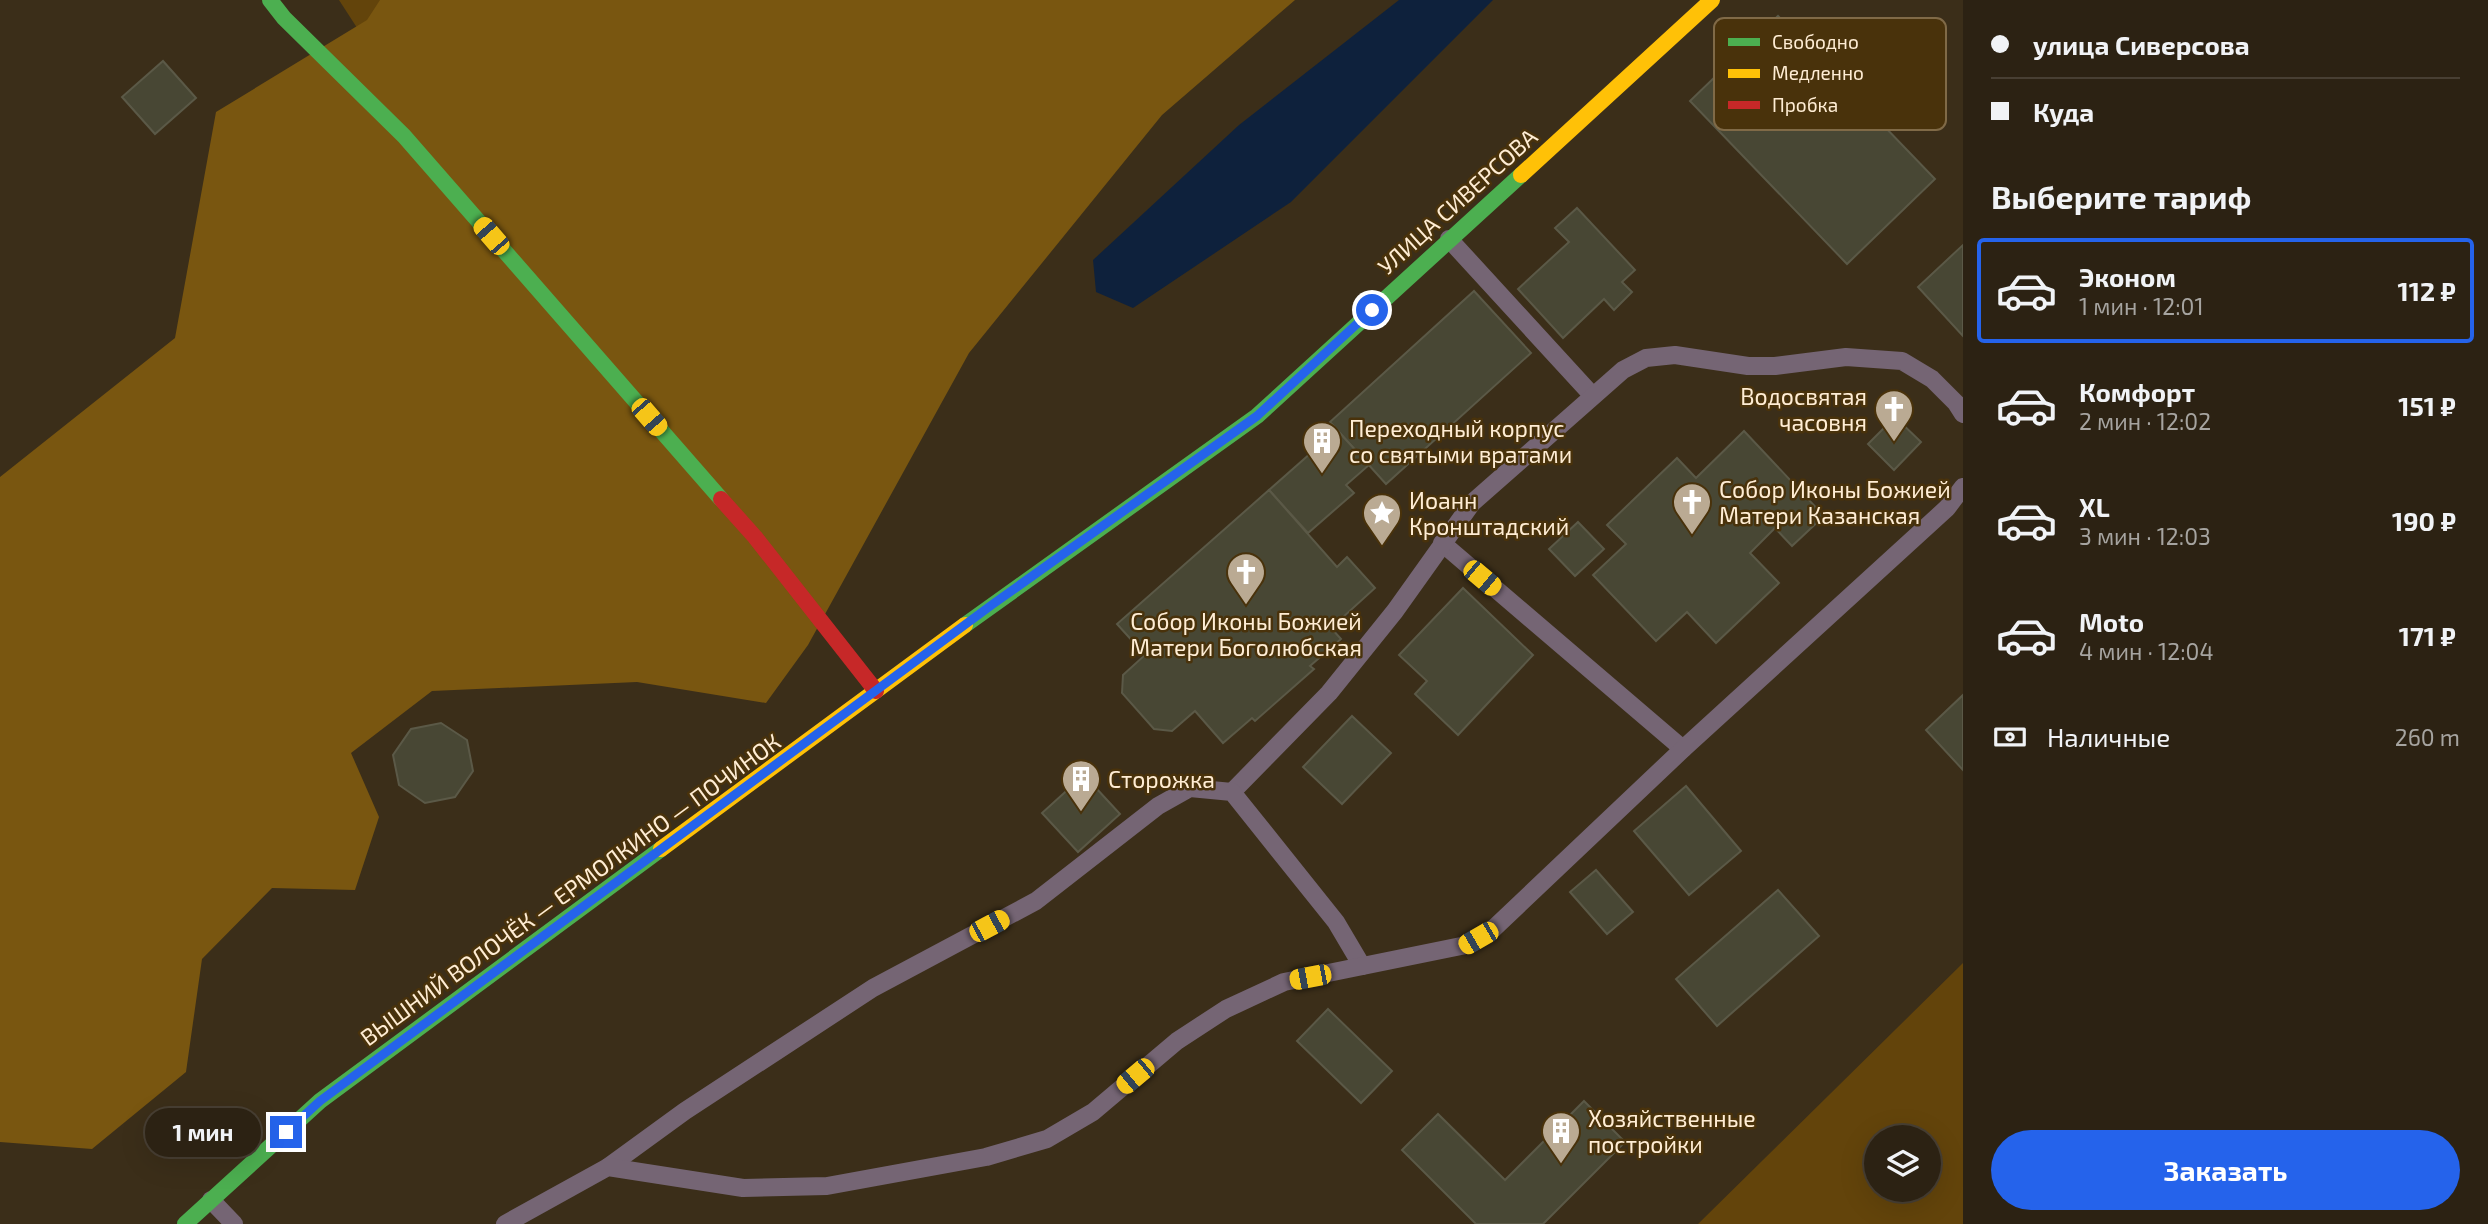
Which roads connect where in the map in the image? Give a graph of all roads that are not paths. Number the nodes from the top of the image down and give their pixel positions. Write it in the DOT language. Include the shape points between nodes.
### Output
graph roads {
  1 [pos="270,0"];
  2 [pos="1712,0"];
  3 [pos="1449,239"];
  4 [pos="1592,395"];
  5 [pos="1963,414"];
  6 [pos="1963,487"];
  7 [pos="1442,543"];
  8 [pos="993,604"];
  9 [pos="876,691"];
  10 [pos="1683,749"];
  11 [pos="1232,792"];
  12 [pos="1362,967"];
  13 [pos="608,1167"];
  14 [pos="211,1200"];
  15 [pos="186,1224"];
  16 [pos="234,1224"];
  17 [pos="505,1224"];
  1 -- 9 [label="street" via="404,136 755,537"];
  2 -- 3 [label="street, УЛИЦА СИВЕРСОВА"];
  3 -- 4 [label="lane"];
  3 -- 8 [label="street, УЛИЦА СИВЕРСОВА" via="1257,416"];
  4 -- 5 [label="lane" via="1646,358 1675,355 1775,366 1846,357 1902,361 1932,379"];
  4 -- 7 [label="lane" via="1472,503"];
  6 -- 10 [label="lane" via="1947,508"];
  7 -- 10 [label="lane"];
  7 -- 11 [label="lane" via="1329,693"];
  8 -- 9 [label="street, ВЫШНИЙ ВОЛОЧЁК — ЕРМОЛКИНО — ПОЧИНОК"];
  9 -- 14 [label="street, ВЫШНИЙ ВОЛОЧЁК — ЕРМОЛКИНО — ПОЧИНОК" via="320,1101"];
  10 -- 12 [label="lane" via="1491,932 1466,945"];
  11 -- 12 [label="lane" via="1336,922"];
  11 -- 13 [label="lane" via="1190,789 1158,806 1036,901 873,988"];
  12 -- 13 [label="lane" via="1284,982 1226,1009 1178,1041 1093,1112 1047,1139 986,1157 827,1186 743,1188"];
  13 -- 17 [label="lane"];
  14 -- 15 [label="street, ВЫШНИЙ ВОЛОЧЁК — ЕРМОЛКИНО — ПОЧИНОК"];
  14 -- 16 [label="lane"];
}
